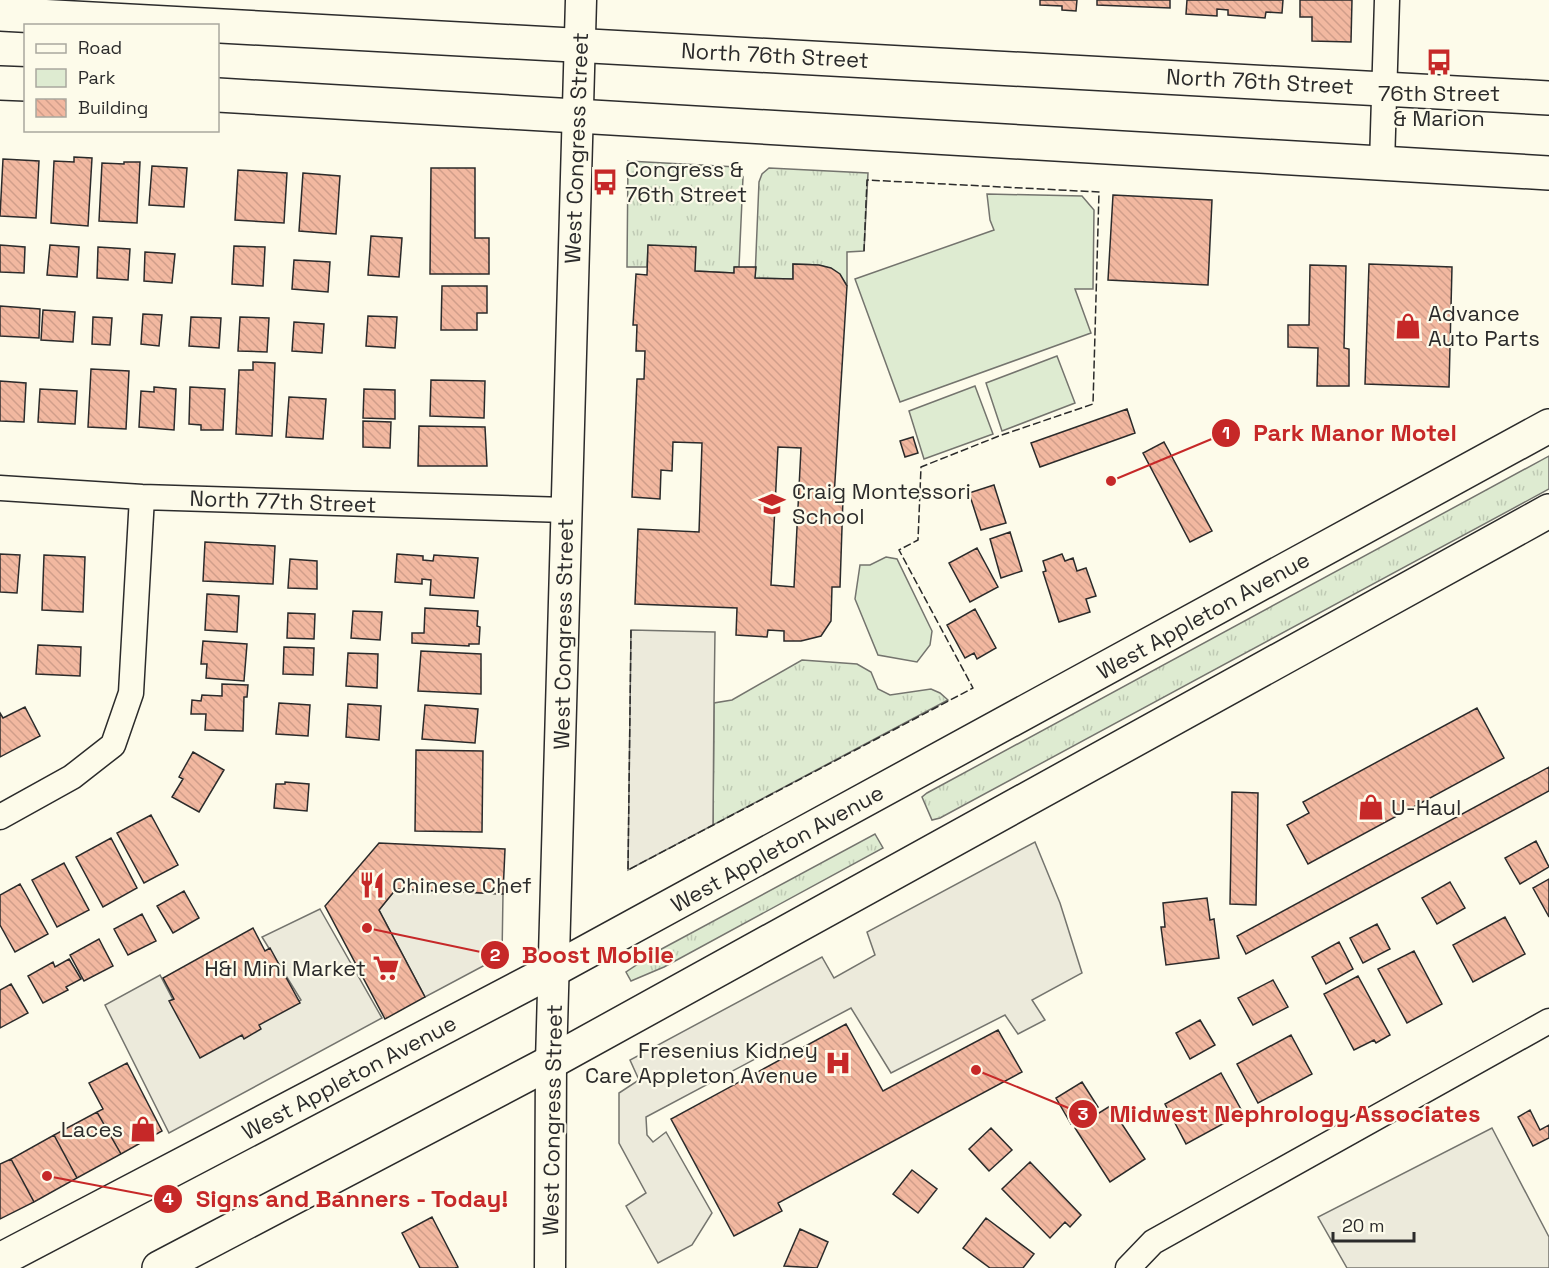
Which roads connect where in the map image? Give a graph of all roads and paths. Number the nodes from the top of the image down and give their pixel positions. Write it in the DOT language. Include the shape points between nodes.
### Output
graph roads {
  1 [pos="581,0"];
  2 [pos="1387,0"];
  3 [pos="0,14"];
  4 [pos="193,24"];
  5 [pos="219,25"];
  6 [pos="580,44"];
  7 [pos="0,83"];
  8 [pos="24,84"];
  9 [pos="1384,88"];
  10 [pos="219,95"];
  11 [pos="1549,98"];
  12 [pos="577,115"];
  13 [pos="1382,164"];
  14 [pos="1549,173"];
  15 [pos="1549,426"];
  16 [pos="0,488"];
  17 [pos="142,496"];
  18 [pos="566,510"];
  19 [pos="1549,511"];
  20 [pos="0,817"];
  21 [pos="555,969"];
  22 [pos="1549,1021"];
  23 [pos="551,1062"];
  24 [pos="0,1260"];
  25 [pos="159,1268"];
  26 [pos="550,1268"];
  27 [pos="1128,1268"];
  1 -- 6 [label="street, West Congress Street"];
  2 -- 9 [label="street"];
  3 -- 4 [label="main road, North 76th Street"];
  5 -- 6 [label="main road, North 76th Street"];
  6 -- 9 [label="main road, North 76th Street"];
  6 -- 12 [label="street, West Congress Street"];
  7 -- 8 [label="main road"];
  9 -- 11 [label="main road, North 76th Street"];
  9 -- 13 [label="street"];
  10 -- 12 [label="main road"];
  12 -- 13 [label="main road"];
  12 -- 18 [label="street, West Congress Street"];
  13 -- 14 [label="main road"];
  15 -- 21 [label="main road, West Appleton Avenue"];
  16 -- 17 [label="street, North 77th Street"];
  17 -- 18 [label="street, North 77th Street"];
  17 -- 20 [label="street" via="131,693 112,745 72,777"];
  18 -- 21 [label="street, West Congress Street"];
  19 -- 23 [label="main road"];
  21 -- 23 [label="street, West Congress Street"];
  21 -- 24 [label="main road, West Appleton Avenue"];
  22 -- 27 [label="street" via="1153,1242"];
  23 -- 25 [label="main road"];
  23 -- 26 [label="street, West Congress Street"];
}
